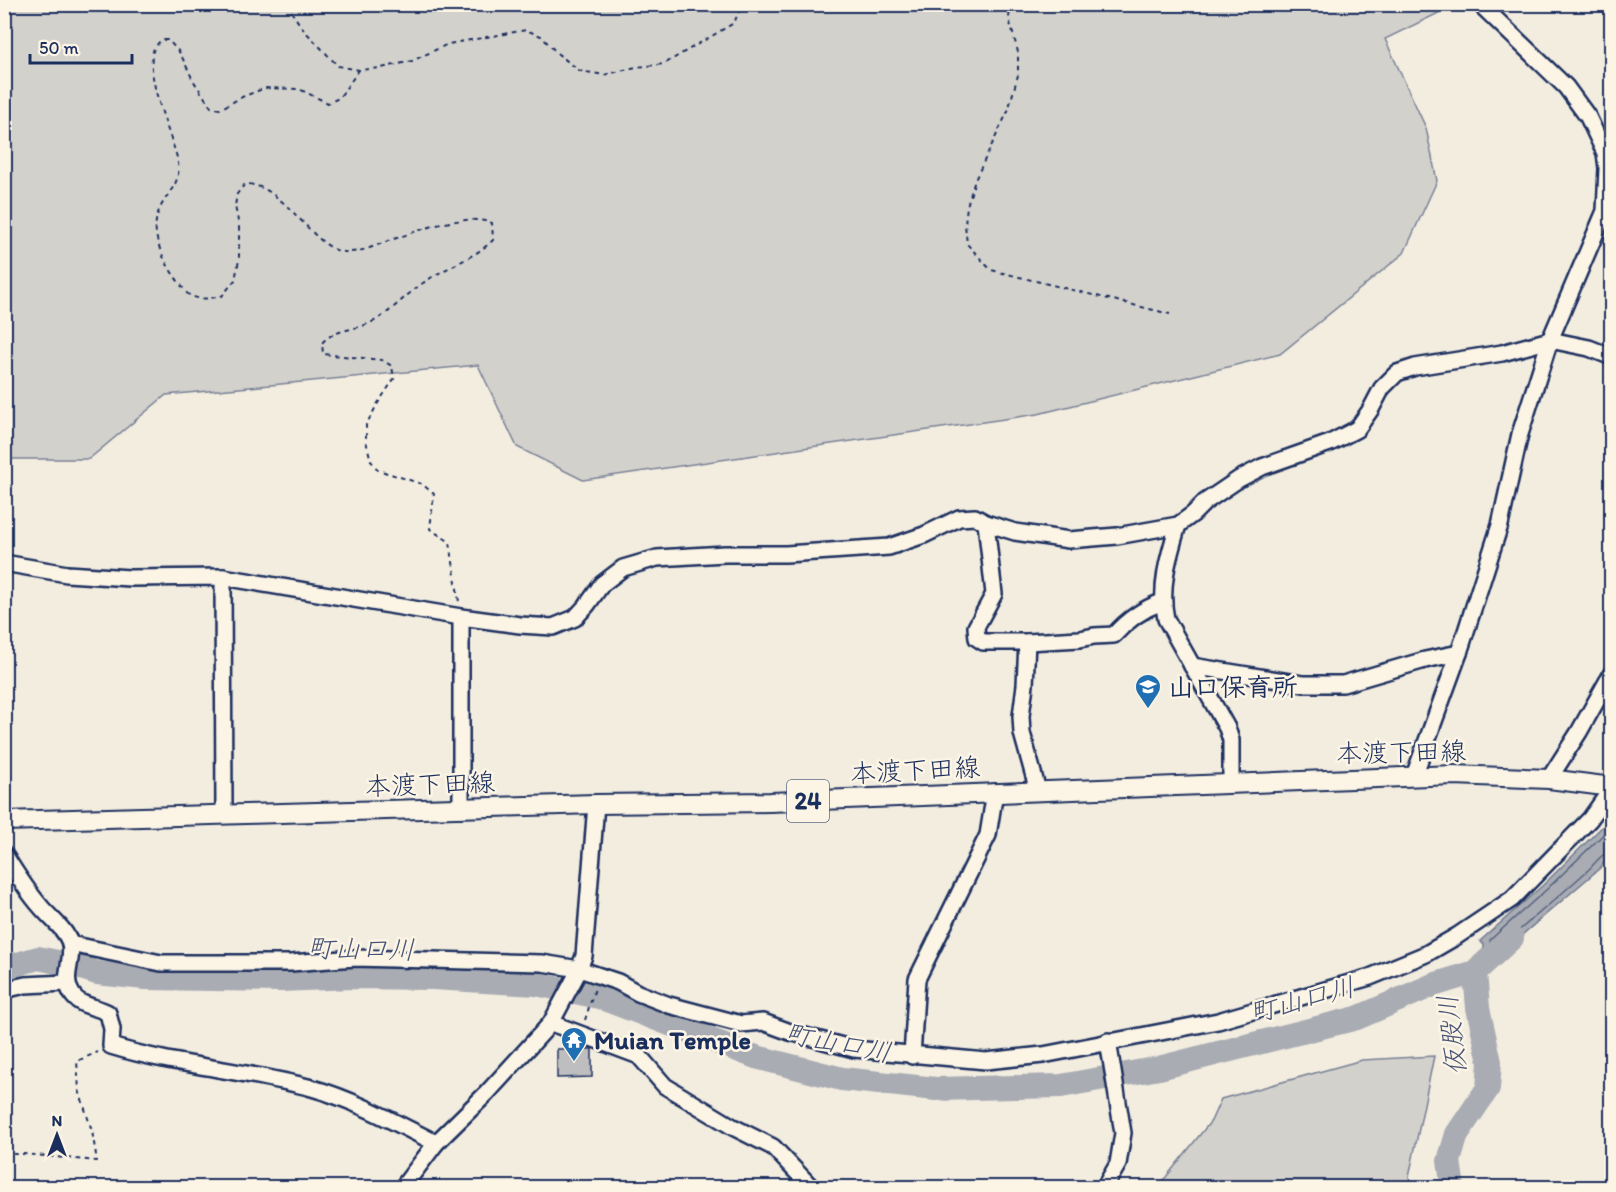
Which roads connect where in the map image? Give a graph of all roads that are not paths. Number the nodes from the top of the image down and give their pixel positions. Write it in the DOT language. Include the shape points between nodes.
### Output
graph roads {
  1 [pos="1480,4"];
  2 [pos="1550,340"];
  3 [pos="1611,357"];
  4 [pos="986,523"];
  5 [pos="1178,525"];
  6 [pos="4,563"];
  7 [pos="223,577"];
  8 [pos="1162,602"];
  9 [pos="461,617"];
  10 [pos="1027,642"];
  11 [pos="1459,653"];
  12 [pos="1192,666"];
  13 [pos="1611,673"];
  14 [pos="1414,776"];
  15 [pos="1549,778"];
  16 [pos="1231,784"];
  17 [pos="1611,788"];
  18 [pos="995,792"];
  19 [pos="1038,792"];
  20 [pos="596,804"];
  21 [pos="461,809"];
  22 [pos="224,815"];
  23 [pos="4,821"];
  24 [pos="4,854"];
  25 [pos="70,947"];
  26 [pos="577,973"];
  27 [pos="67,980"];
  28 [pos="4,990"];
  29 [pos="551,1023"];
  30 [pos="1108,1045"];
  31 [pos="912,1056"];
  32 [pos="436,1143"];
  33 [pos="402,1188"];
  34 [pos="812,1188"];
  35 [pos="1104,1188"];
  1 -- 2 [label="street" via="1566,87 1588,117 1605,153 1605,211"];
  2 -- 3 [label="street"];
  2 -- 5 [label="street" via="1396,373 1357,429 1239,479"];
  2 -- 11 [label="street" via="1520,434 1500,525"];
  4 -- 5 [label="street" via="1069,540"];
  4 -- 9 [label="street" via="975,517 959,518 888,547 657,558 623,568 602,584 575,618 553,627"];
  4 -- 10 [label="street" via="994,594 976,627 976,638 984,642"];
  5 -- 8 [label="street"];
  6 -- 7 [label="street" via="67,574"];
  7 -- 9 [label="street"];
  7 -- 22 [label="street"];
  8 -- 10 [label="street" via="1144,609 1114,635"];
  8 -- 12 [label="street" via="1166,619"];
  9 -- 21 [label="street"];
  10 -- 19 [label="street" via="1022,724"];
  11 -- 12 [label="street" via="1343,684 1303,684"];
  11 -- 14 [label="street"];
  12 -- 16 [label="street" via="1231,740"];
  13 -- 15 [label="street"];
  14 -- 15 [label="main road, 本渡下田線 / 24"];
  14 -- 16 [label="main road, 本渡下田線 / 24"];
  15 -- 17 [label="main road, 本渡下田線 / 24"];
  16 -- 19 [label="main road, 本渡下田線 / 24"];
  17 -- 30 [label="street" via="1590,819 1512,899 1426,954 1370,977 1258,1010"];
  18 -- 19 [label="main road, 本渡下田線 / 24"];
  18 -- 20 [label="main road, 本渡下田線 / 24" via="770,802"];
  18 -- 31 [label="street" via="988,835 917,979"];
  20 -- 21 [label="main road, 本渡下田線 / 24"];
  20 -- 26 [label="street" via="584,956"];
  21 -- 22 [label="main road, 本渡下田線 / 24"];
  22 -- 23 [label="main road, 本渡下田線 / 24"];
  24 -- 25 [label="street" via="64,933"];
  25 -- 26 [label="street" via="161,963 291,963 355,958 542,963"];
  25 -- 27 [label="street"];
  26 -- 29 [label="street"];
  26 -- 31 [label="street" via="618,982 680,1008 741,1024 763,1022 854,1049"];
  27 -- 28 [label="street"];
  27 -- 32 [label="street" via="73,996 81,1003 108,1014 111,1046 143,1056 312,1088 366,1108"];
  29 -- 32 [label="street"];
  29 -- 34 [label="street" via="639,1056 665,1086 773,1147"];
  30 -- 31 [label="street" via="986,1061"];
  30 -- 35 [label="street" via="1123,1132 1118,1164"];
  32 -- 33 [label="street"];
}
